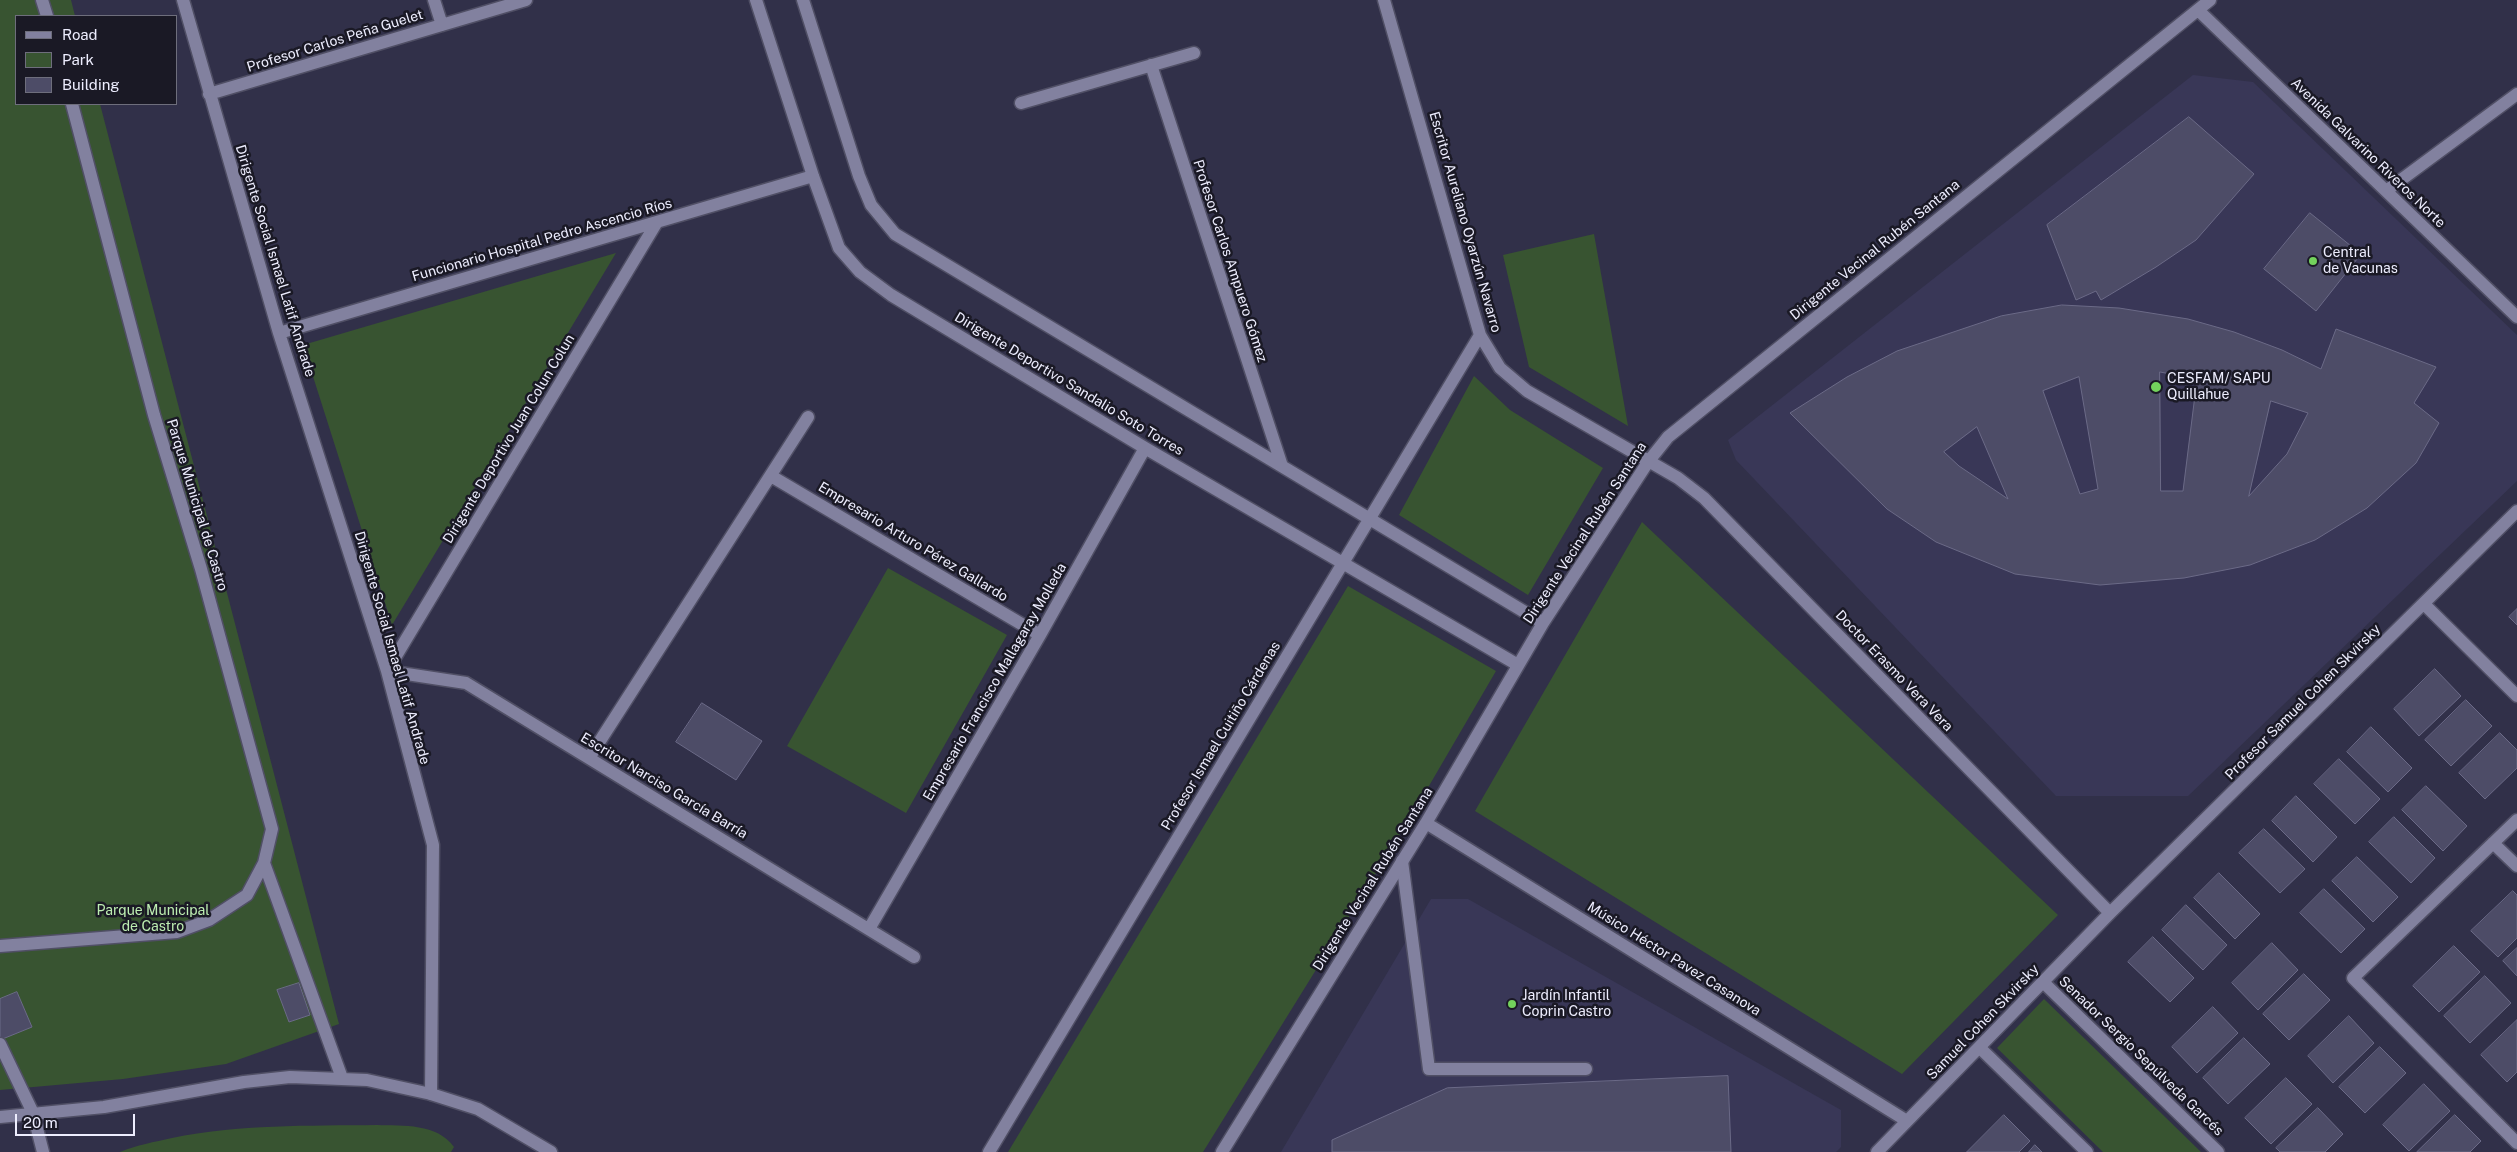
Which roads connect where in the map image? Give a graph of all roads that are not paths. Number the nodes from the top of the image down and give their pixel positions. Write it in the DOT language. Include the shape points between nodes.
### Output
graph roads {
  1 [pos="42,0"];
  2 [pos="183,0"];
  3 [pos="434,0"];
  4 [pos="526,0"];
  5 [pos="756,0"];
  6 [pos="802,0"];
  7 [pos="1384,0"];
  8 [pos="2210,0"];
  9 [pos="2198,10"];
  10 [pos="47,15"];
  11 [pos="442,25"];
  12 [pos="1194,53"];
  13 [pos="1151,65"];
  14 [pos="210,94"];
  15 [pos="2517,94"];
  16 [pos="1021,103"];
  17 [pos="72,105"];
  18 [pos="813,176"];
  19 [pos="2386,191"];
  20 [pos="657,222"];
  21 [pos="2517,317"];
  22 [pos="279,333"];
  23 [pos="1480,335"];
  24 [pos="808,417"];
  25 [pos="1145,448"];
  26 [pos="1648,462"];
  27 [pos="1282,466"];
  28 [pos="771,476"];
  29 [pos="2517,511"];
  30 [pos="1369,518"];
  31 [pos="1342,564"];
  32 [pos="2424,604"];
  33 [pos="1543,623"];
  34 [pos="1040,635"];
  35 [pos="1518,665"];
  36 [pos="387,672"];
  37 [pos="2517,696"];
  38 [pos="588,758"];
  39 [pos="2517,820"];
  40 [pos="1426,823"];
  41 [pos="2493,842"];
  42 [pos="1402,861"];
  43 [pos="264,863"];
  44 [pos="2517,866"];
  45 [pos="2110,913"];
  46 [pos="869,929"];
  47 [pos="0,946"];
  48 [pos="914,957"];
  49 [pos="2043,982"];
  50 [pos="0,1044"];
  51 [pos="1980,1048"];
  52 [pos="1586,1069"];
  53 [pos="342,1078"];
  54 [pos="431,1094"];
  55 [pos="33,1113"];
  56 [pos="0,1117"];
  57 [pos="1907,1120"];
  58 [pos="2517,1143"];
  59 [pos="43,1152"];
  60 [pos="551,1152"];
  61 [pos="989,1152"];
  62 [pos="1222,1152"];
  63 [pos="1877,1152"];
  64 [pos="2087,1152"];
  65 [pos="2218,1152"];
  1 -- 10 [label="street"];
  2 -- 14 [label="street, Dirigente Social Ismael Latif Andrade"];
  3 -- 11 [label="street"];
  4 -- 11 [label="street, Profesor Carlos Peña Guelet"];
  5 -- 18 [label="street, Dirigente Deportivo Sandalio Soto Torres"];
  6 -- 27 [label="street" via="859,176 871,205 895,234"];
  7 -- 23 [label="street, Escritor Aureliano Oyarzún Navarro"];
  8 -- 9 [label="street, Dirigente Vecinal Rubén Santana"];
  9 -- 19 [label="street, Avenida Galvarino Riveros Norte"];
  9 -- 26 [label="street, Dirigente Vecinal Rubén Santana" via="1668,437"];
  11 -- 14 [label="street, Profesor Carlos Peña Guelet"];
  12 -- 13 [label="street"];
  13 -- 16 [label="street"];
  13 -- 27 [label="street, Profesor Carlos Ampuero Gómez"];
  14 -- 22 [label="street, Dirigente Social Ismael Latif Andrade"];
  15 -- 19 [label="street"];
  17 -- 43 [label="street, Parque Municipal de Castro" via="154,415 201,568 272,828"];
  18 -- 20 [label="street, Funcionario Hospital Pedro Ascencio Ríos"];
  18 -- 25 [label="street, Dirigente Deportivo Sandalio Soto Torres" via="839,248 860,272"];
  19 -- 21 [label="street, Avenida Galvarino Riveros Norte"];
  20 -- 22 [label="street, Funcionario Hospital Pedro Ascencio Ríos"];
  20 -- 36 [label="street, Dirigente Deportivo Juan Colun Colun"];
  22 -- 36 [label="street, Dirigente Social Ismael Latif Andrade"];
  23 -- 26 [label="street, Escritor Aureliano Oyarzún Navarro" via="1500,368 1527,391"];
  23 -- 30 [label="street, Profesor Ismael Cuitiño Cárdenas"];
  24 -- 28 [label="street"];
  25 -- 31 [label="street, Dirigente Deportivo Sandalio Soto Torres"];
  25 -- 34 [label="street, Empresario Francisco Mallagaray Molleda"];
  26 -- 33 [label="street, Dirigente Vecinal Rubén Santana"];
  26 -- 45 [label="street, Doctor Erasmo Vera Vera" via="1678,478 1704,498"];
  27 -- 30 [label="street"];
  28 -- 34 [label="street, Empresario Arturo Pérez Gallardo"];
  28 -- 38 [label="street"];
  29 -- 32 [label="street, Profesor Samuel Cohen Skvirsky"];
  30 -- 31 [label="street, Profesor Ismael Cuitiño Cárdenas"];
  30 -- 33 [label="street"];
  31 -- 35 [label="street, Dirigente Deportivo Sandalio Soto Torres"];
  31 -- 61 [label="street, Profesor Ismael Cuitiño Cárdenas"];
  32 -- 37 [label="street"];
  32 -- 45 [label="street, Profesor Samuel Cohen Skvirsky"];
  33 -- 35 [label="street, Dirigente Vecinal Rubén Santana"];
  34 -- 46 [label="street, Empresario Francisco Mallagaray Molleda"];
  35 -- 40 [label="street, Dirigente Vecinal Rubén Santana"];
  36 -- 38 [label="street, Escritor Narciso García Barría" via="466,683"];
  36 -- 54 [label="street, Dirigente Social Ismael Latif Andrade" via="433,845"];
  38 -- 46 [label="street, Escritor Narciso García Barría"];
  39 -- 41 [label="street"];
  40 -- 42 [label="street, Dirigente Vecinal Rubén Santana"];
  40 -- 57 [label="street, Músico Héctor Pavez Casanova"];
  41 -- 44 [label="street"];
  41 -- 58 [label="street" via="2353,978"];
  42 -- 52 [label="street" via="1429,1069"];
  42 -- 62 [label="street, Dirigente Vecinal Rubén Santana"];
  43 -- 47 [label="street, Parque Municipal de Castro" via="247,895 210,920 177,932"];
  43 -- 53 [label="street"];
  45 -- 49 [label="street, Samuel Cohen Skvirsky"];
  46 -- 48 [label="street, Escritor Narciso García Barría"];
  49 -- 51 [label="street, Samuel Cohen Skvirsky"];
  49 -- 65 [label="street, Senador Sergio Sepúlveda Garcés"];
  50 -- 55 [label="street"];
  51 -- 57 [label="street, Samuel Cohen Skvirsky"];
  51 -- 64 [label="street"];
  53 -- 54 [label="street"];
  53 -- 55 [label="street" via="290,1077 244,1082 104,1106"];
  54 -- 60 [label="street" via="478,1109"];
  55 -- 56 [label="street"];
  55 -- 59 [label="street"];
  57 -- 63 [label="street, Samuel Cohen Skvirsky"];
}
